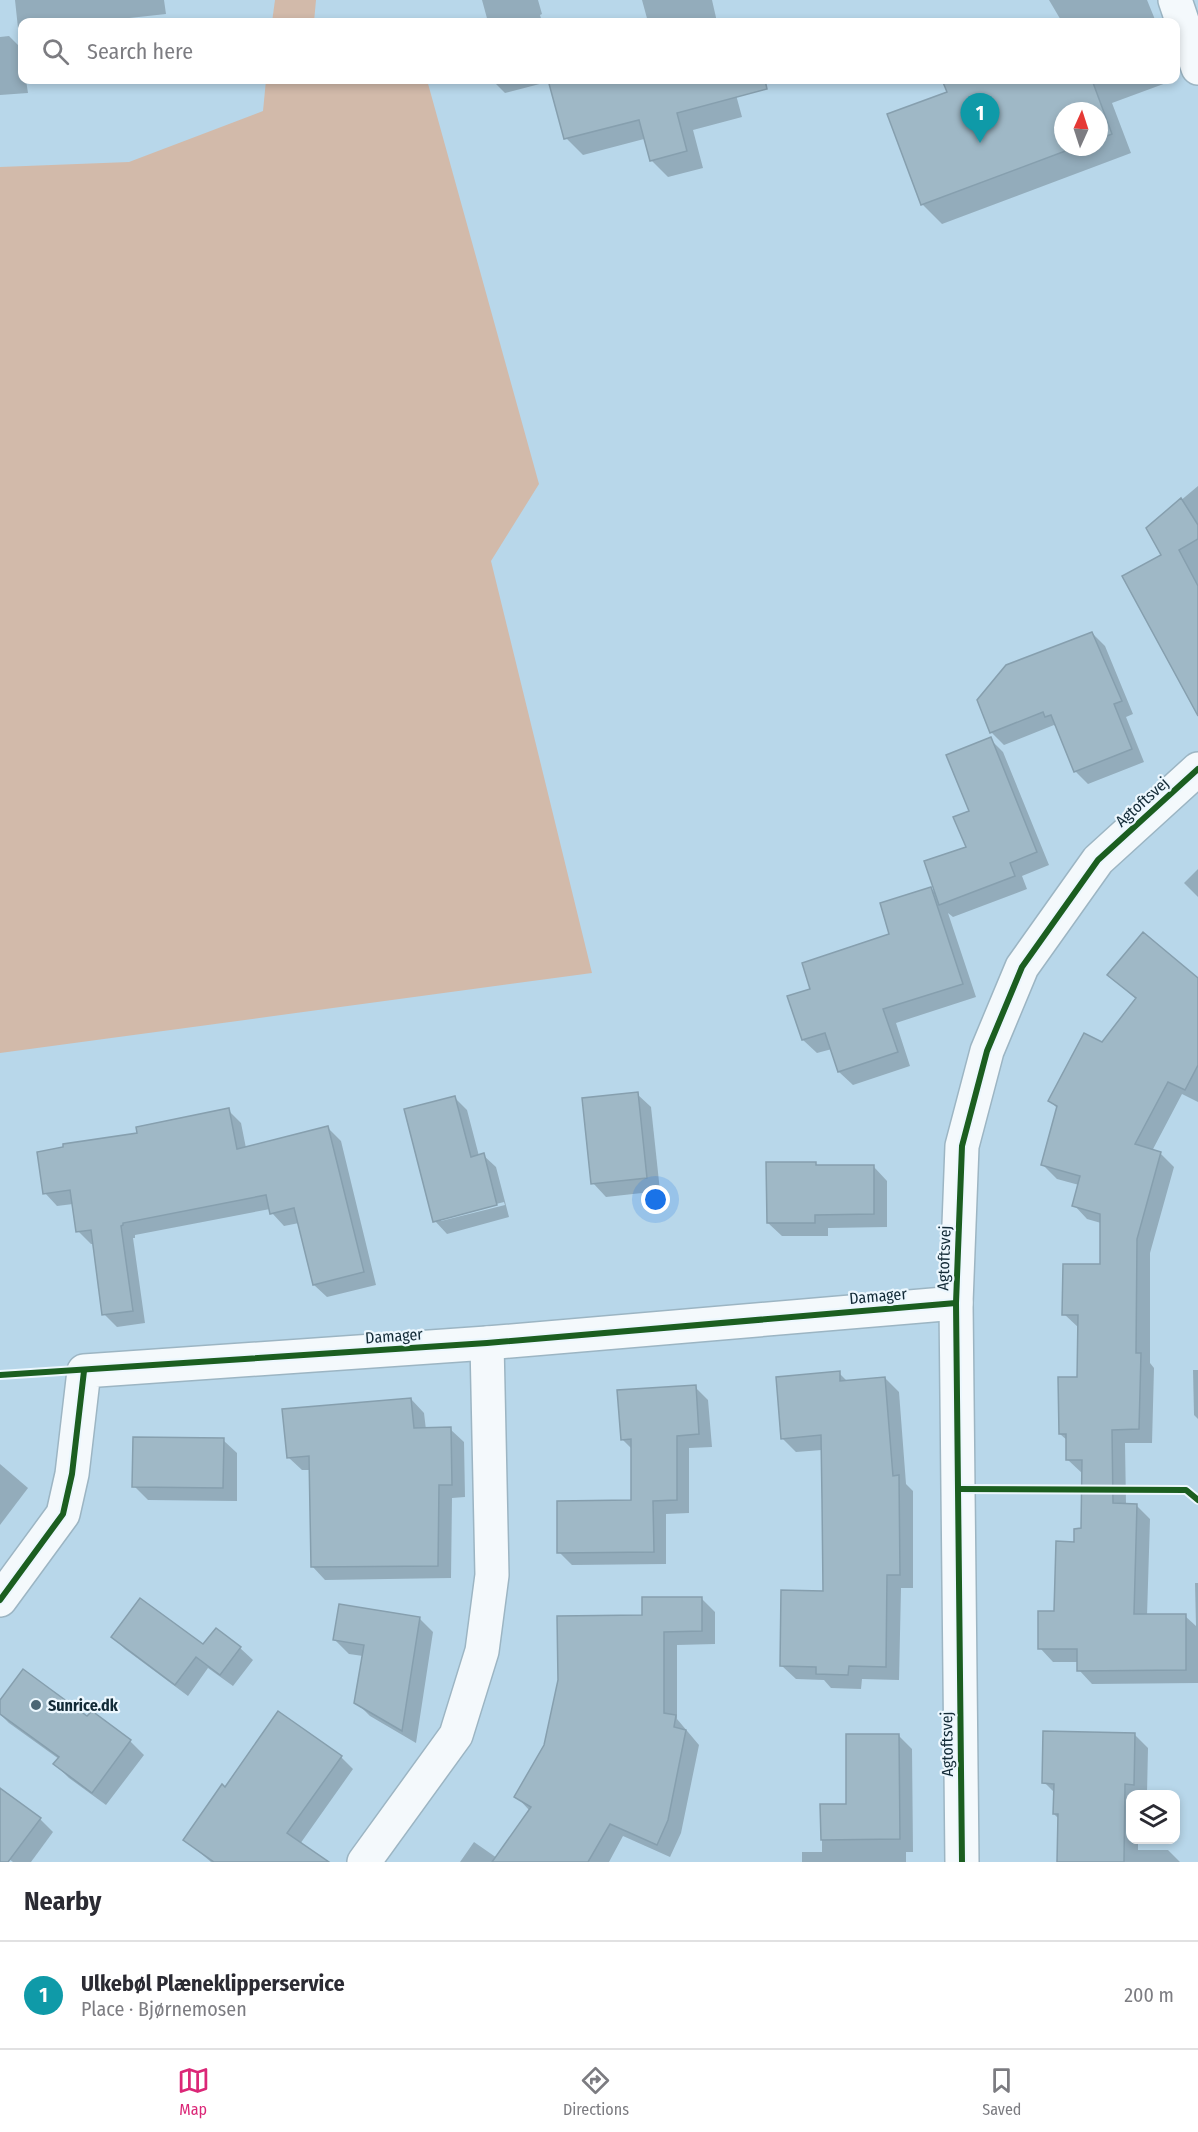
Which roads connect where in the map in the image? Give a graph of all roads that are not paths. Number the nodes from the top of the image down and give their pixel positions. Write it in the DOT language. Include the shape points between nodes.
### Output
graph roads {
  1 [pos="1175,0"];
  2 [pos="1198,68"];
  3 [pos="1198,769"];
  4 [pos="956,1303"];
  5 [pos="487,1343"];
  6 [pos="0,1600"];
  7 [pos="364,1862"];
  8 [pos="962,1862"];
  1 -- 2 [label="street"];
  3 -- 4 [label="street, Agtoftsvej" via="1098,860 1022,967 987,1052 962,1146"];
  4 -- 5 [label="street, Damager"];
  4 -- 8 [label="street, Agtoftsvej"];
  5 -- 6 [label="street, Damager" via="84,1371 72,1474 63,1514"];
  5 -- 7 [label="street" via="492,1575 482,1651 456,1735"];
}
